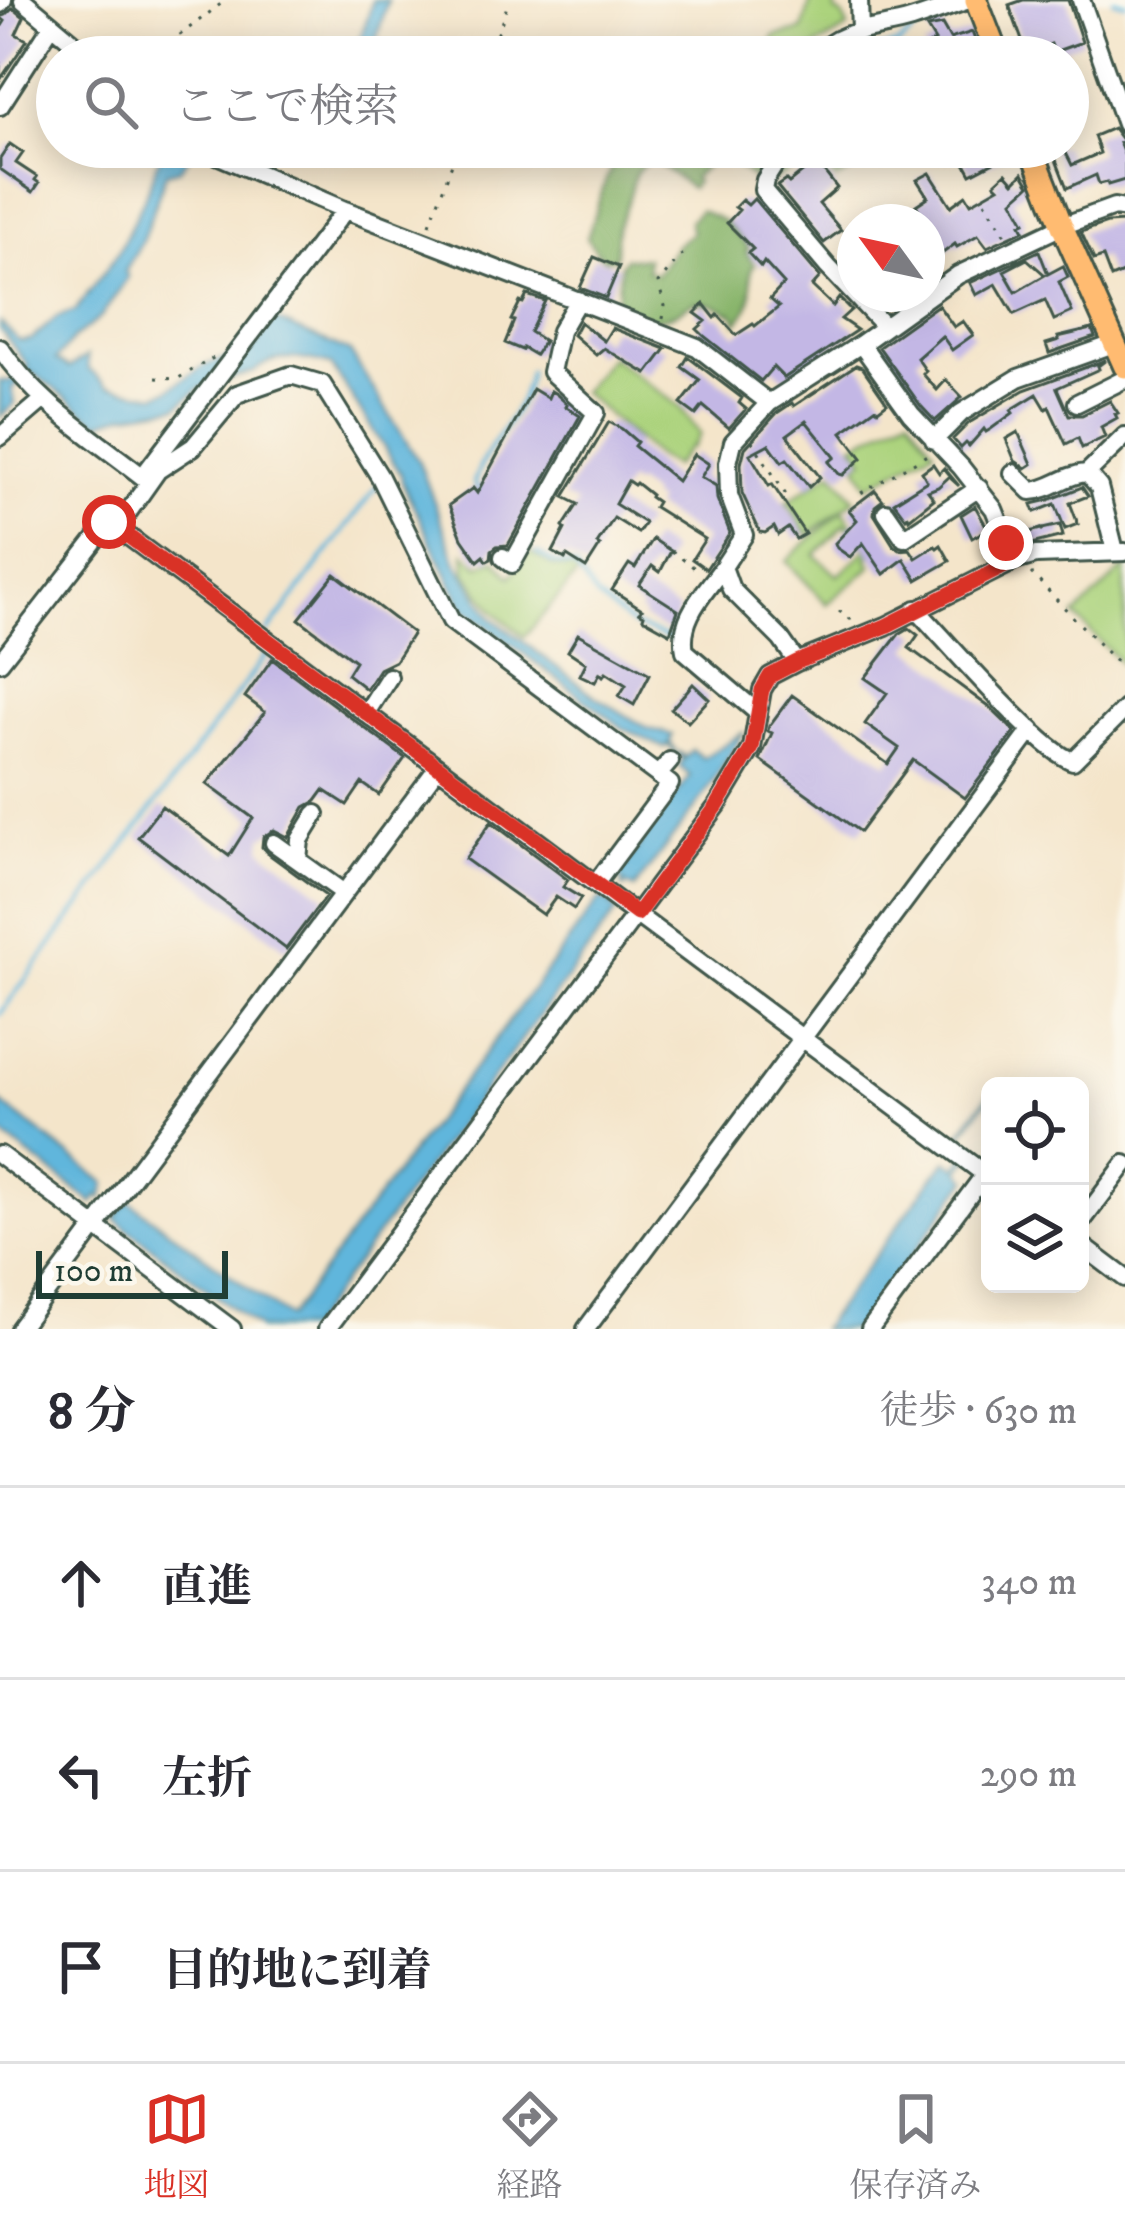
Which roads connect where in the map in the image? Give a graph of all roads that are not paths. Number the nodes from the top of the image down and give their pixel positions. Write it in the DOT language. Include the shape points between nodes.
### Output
graph roads {
  1 [pos="23,0"];
  2 [pos="859,0"];
  3 [pos="976,0"];
  4 [pos="1081,0"];
  5 [pos="966,1"];
  6 [pos="52,25"];
  7 [pos="860,32"];
  8 [pos="45,36"];
  9 [pos="65,36"];
  10 [pos="848,36"];
  11 [pos="990,36"];
  12 [pos="36,50"];
  13 [pos="0,106"];
  14 [pos="1125,124"];
  15 [pos="247,168"];
  16 [pos="773,168"];
  17 [pos="1039,168"];
  18 [pos="1121,206"];
  19 [pos="345,209"];
  20 [pos="1062,226"];
  21 [pos="578,300"];
  22 [pos="885,327"];
  23 [pos="861,344"];
  24 [pos="0,348"];
  25 [pos="1118,350"];
  26 [pos="1125,379"];
  27 [pos="43,400"];
  28 [pos="1077,403"];
  29 [pos="769,404"];
  30 [pos="1125,436"];
  31 [pos="0,437"];
  32 [pos="937,443"];
  33 [pos="1013,473"];
  34 [pos="1087,473"];
  35 [pos="142,477"];
  36 [pos="979,488"];
  37 [pos="886,512"];
  38 [pos="113,525"];
  39 [pos="1120,552"];
  40 [pos="503,557"];
  41 [pos="1017,560"];
  42 [pos="718,574"];
  43 [pos="916,609"];
  44 [pos="0,662"];
  45 [pos="797,662"];
  46 [pos="388,677"];
  47 [pos="1125,710"];
  48 [pos="758,712"];
  49 [pos="366,713"];
  50 [pos="1032,730"];
  51 [pos="438,766"];
  52 [pos="316,814"];
  53 [pos="274,843"];
  54 [pos="298,860"];
  55 [pos="596,883"];
  56 [pos="344,893"];
  57 [pos="637,914"];
  58 [pos="802,1037"];
  59 [pos="0,1155"];
  60 [pos="1125,1164"];
  61 [pos="981,1171"];
  62 [pos="981,1185"];
  63 [pos="1089,1212"];
  64 [pos="98,1222"];
  65 [pos="1089,1251"];
  66 [pos="1125,1278"];
  67 [pos="19,1329"];
  68 [pos="232,1329"];
  69 [pos="327,1329"];
  70 [pos="586,1329"];
  71 [pos="871,1329"];
  1 -- 6 [label="street"];
  2 -- 7 [label="street"];
  3 -- 11 [label="main road"];
  4 -- 14 [label="street"];
  5 -- 7 [label="street"];
  6 -- 8 [label="street"];
  6 -- 9 [label="street"];
  7 -- 10 [label="street"];
  12 -- 13 [label="street"];
  15 -- 19 [label="street"];
  16 -- 22 [label="street" via="763,190"];
  17 -- 20 [label="main road"];
  18 -- 20 [label="street"];
  19 -- 21 [label="street"];
  19 -- 35 [label="street"];
  20 -- 22 [label="street" via="958,275"];
  20 -- 25 [label="main road"];
  21 -- 29 [label="street" via="697,347"];
  21 -- 40 [label="street" via="551,372 596,413 512,564"];
  22 -- 23 [label="street"];
  23 -- 29 [label="street"];
  23 -- 32 [label="street"];
  24 -- 27 [label="street"];
  25 -- 32 [label="street" via="1018,378 962,413"];
  26 -- 28 [label="street"];
  27 -- 31 [label="street"];
  27 -- 35 [label="street"];
  29 -- 42 [label="street" via="733,442 729,494 744,535"];
  30 -- 34 [label="street"];
  32 -- 36 [label="street"];
  33 -- 34 [label="street" via="1039,491"];
  34 -- 39 [label="street"];
  35 -- 38 [label="street"];
  36 -- 37 [label="street" via="904,538"];
  36 -- 41 [label="street"];
  38 -- 44 [label="street"];
  38 -- 49 [label="street"];
  38 -- 55 [label="street" via="237,394 291,375 322,384 452,620 664,768 670,784"];
  39 -- 41 [label="street"];
  41 -- 43 [label="street"];
  42 -- 45 [label="street"];
  42 -- 48 [label="street" via="685,622 685,651"];
  43 -- 45 [label="street"];
  43 -- 50 [label="street"];
  45 -- 48 [label="street" via="770,676"];
  46 -- 49 [label="street"];
  47 -- 50 [label="street" via="1072,760"];
  48 -- 57 [label="street" via="752,748"];
  49 -- 51 [label="street"];
  50 -- 58 [label="street"];
  51 -- 55 [label="street"];
  51 -- 56 [label="street"];
  52 -- 54 [label="street"];
  53 -- 54 [label="street"];
  54 -- 56 [label="street"];
  55 -- 57 [label="street"];
  56 -- 64 [label="street"];
  57 -- 58 [label="street"];
  57 -- 69 [label="street"];
  58 -- 61 [label="street"];
  58 -- 70 [label="street"];
  59 -- 64 [label="street"];
  60 -- 63 [label="street"];
  62 -- 71 [label="street"];
  64 -- 67 [label="street"];
  64 -- 68 [label="street"];
  65 -- 66 [label="street"];
}
